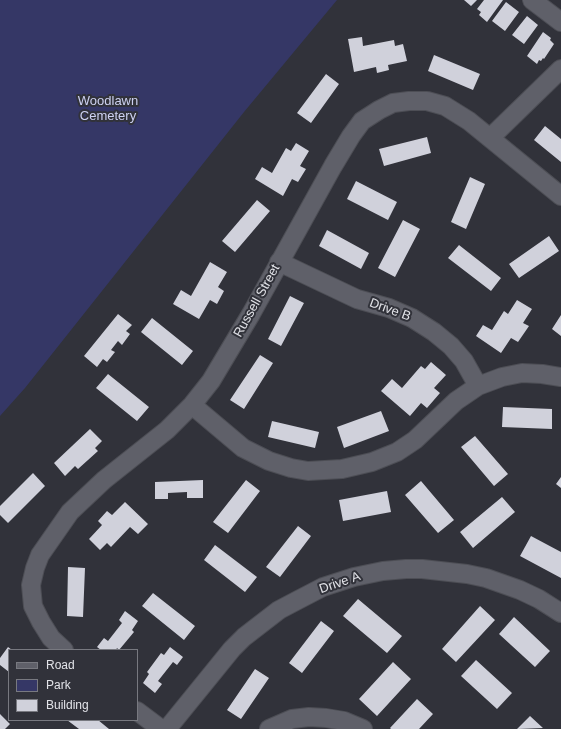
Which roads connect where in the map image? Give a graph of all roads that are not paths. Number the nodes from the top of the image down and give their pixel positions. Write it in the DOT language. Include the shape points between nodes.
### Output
graph roads {
  1 [pos="532,0"];
  2 [pos="561,22"];
  3 [pos="561,69"];
  4 [pos="490,138"];
  5 [pos="561,196"];
  6 [pos="280,262"];
  7 [pos="561,377"];
  8 [pos="478,386"];
  9 [pos="192,405"];
  10 [pos="561,613"];
  11 [pos="63,649"];
  12 [pos="138,712"];
  13 [pos="161,729"];
  14 [pos="167,729"];
  15 [pos="269,729"];
  16 [pos="363,729"];
  1 -- 2 [label="street"];
  3 -- 4 [label="street"];
  4 -- 5 [label="street, Russell Street"];
  4 -- 6 [label="street, Russell Street" via="470,121 445,106 427,101 393,103 378,110 362,121 351,136"];
  6 -- 8 [label="street, Drive B" via="353,297 412,318 451,346 464,361"];
  6 -- 9 [label="street, Russell Street" via="225,359"];
  7 -- 8 [label="street" via="522,374 502,377"];
  8 -- 9 [label="street" via="456,401 415,440 397,452 364,464 316,471 291,468 243,448"];
  9 -- 11 [label="street, Russell Street" via="167,430 104,480 70,512 40,555 31,585 34,606 48,633"];
  10 -- 14 [label="street, Drive A" via="520,590 467,574 406,569 349,578 323,587 279,610 244,637"];
  12 -- 13 [label="street"];
  15 -- 16 [label="street" via="292,719 308,717 344,721"];
}
